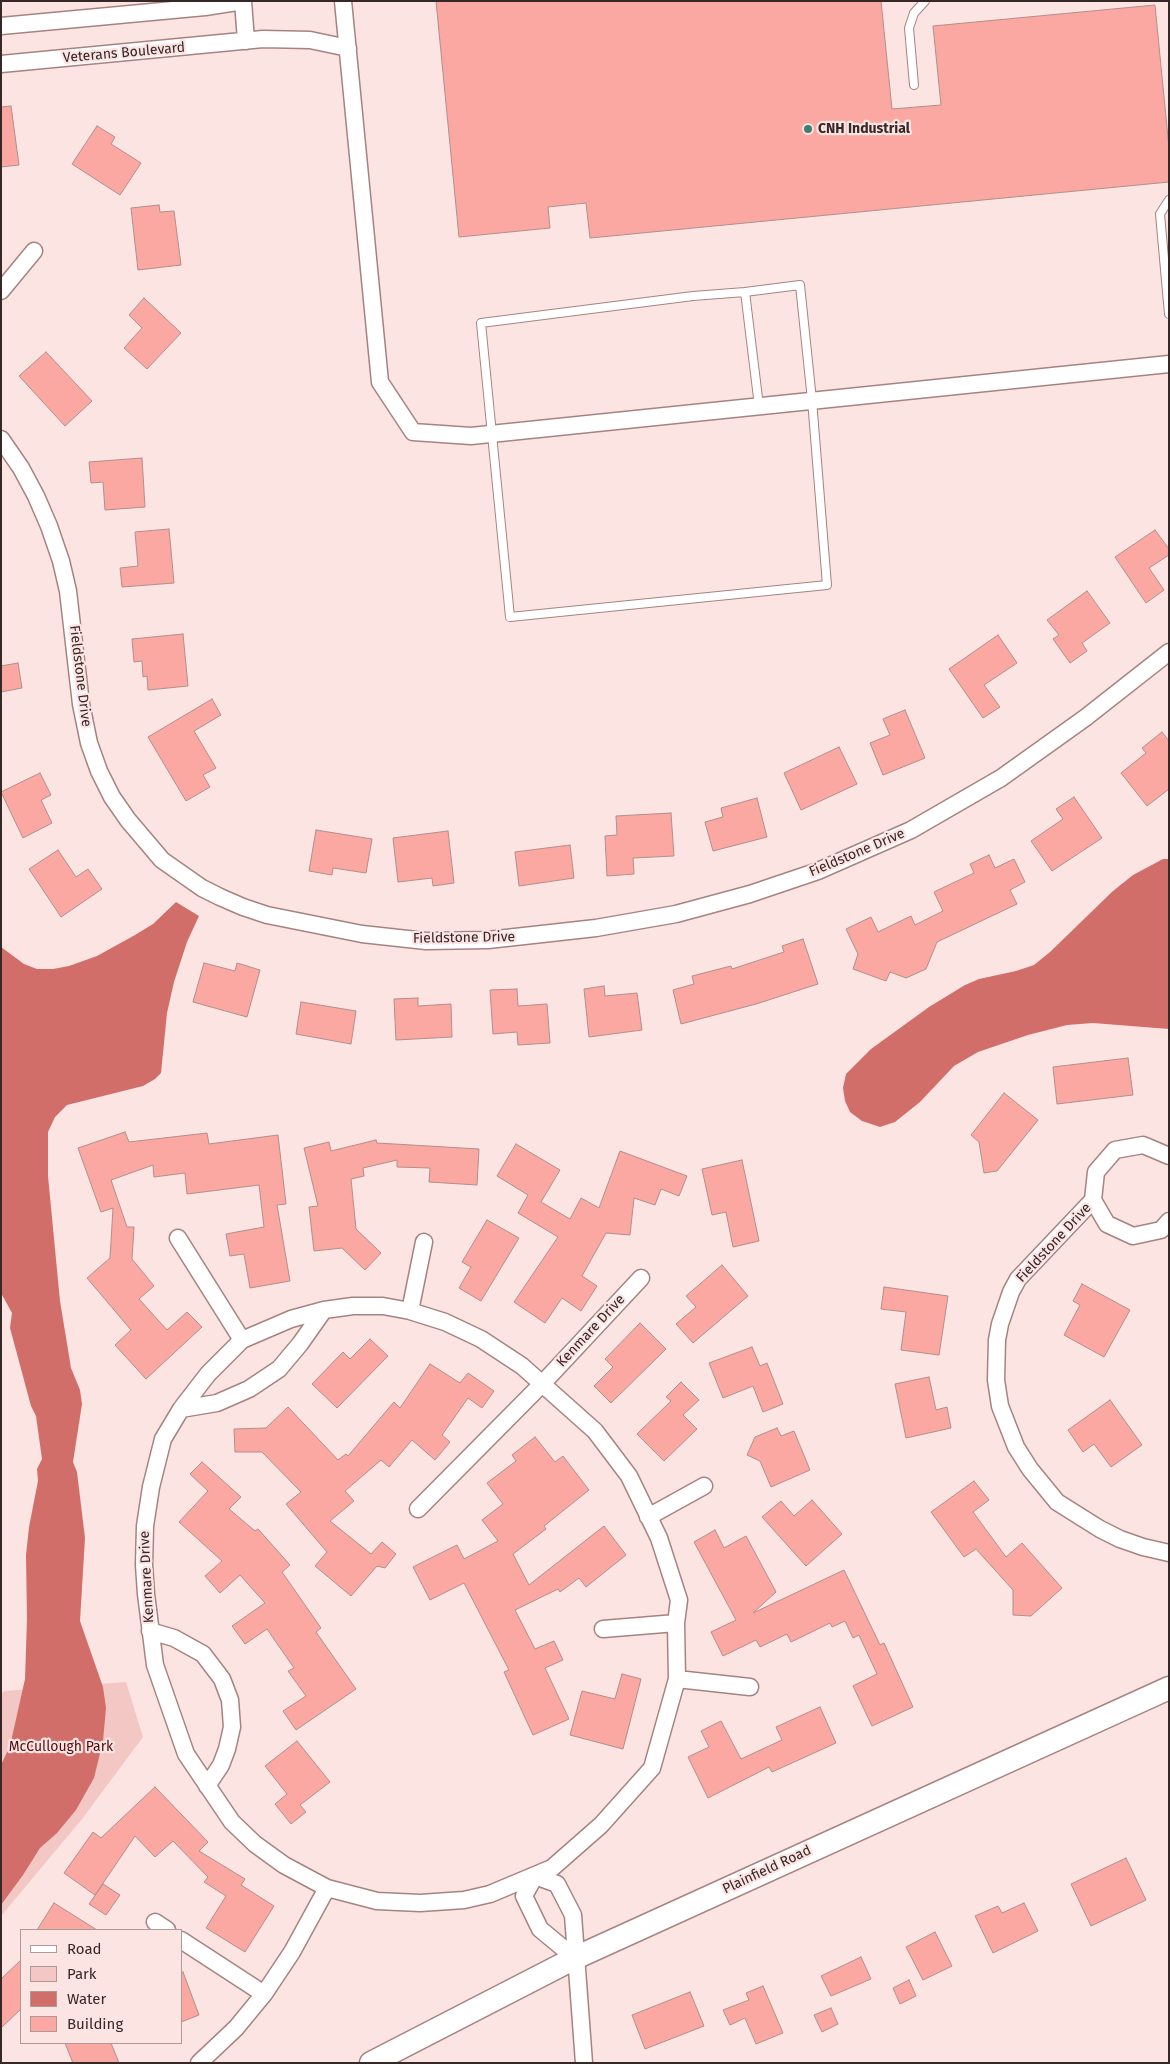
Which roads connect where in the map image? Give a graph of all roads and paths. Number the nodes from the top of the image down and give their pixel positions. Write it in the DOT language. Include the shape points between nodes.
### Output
graph roads {
  1 [pos="243,1"];
  2 [pos="343,1"];
  3 [pos="925,1"];
  4 [pos="1,26"];
  5 [pos="246,41"];
  6 [pos="348,48"];
  7 [pos="1,64"];
  8 [pos="914,85"];
  9 [pos="1169,200"];
  10 [pos="34,251"];
  11 [pos="1,291"];
  12 [pos="745,292"];
  13 [pos="1169,314"];
  14 [pos="1169,364"];
  15 [pos="812,400"];
  16 [pos="758,406"];
  17 [pos="493,434"];
  18 [pos="1,440"];
  19 [pos="1169,652"];
  20 [pos="1169,1156"];
  21 [pos="1093,1200"];
  22 [pos="1169,1221"];
  23 [pos="178,1238"];
  24 [pos="424,1242"];
  25 [pos="640,1278"];
  26 [pos="324,1310"];
  27 [pos="410,1311"];
  28 [pos="242,1340"];
  29 [pos="542,1384"];
  30 [pos="181,1409"];
  31 [pos="704,1486"];
  32 [pos="418,1509"];
  33 [pos="648,1518"];
  34 [pos="1169,1553"];
  35 [pos="676,1623"];
  36 [pos="603,1629"];
  37 [pos="150,1631"];
  38 [pos="677,1679"];
  39 [pos="750,1687"];
  40 [pos="1169,1688"];
  41 [pos="207,1786"];
  42 [pos="535,1876"];
  43 [pos="327,1888"];
  44 [pos="182,1941"];
  45 [pos="575,1958"];
  46 [pos="264,1994"];
  47 [pos="199,2063"];
  48 [pos="371,2063"];
  49 [pos="584,2063"];
  1 -- 4 [label="street"];
  1 -- 5 [label="street"];
  2 -- 6 [label="street"];
  3 -- 8 [label="lane" via="914,13 909,28"];
  5 -- 6 [label="street, Veterans Boulevard" via="283,38"];
  5 -- 7 [label="street, Veterans Boulevard"];
  6 -- 17 [label="street" via="380,382 414,432 471,436"];
  9 -- 13 [label="lane" via="1160,214"];
  10 -- 11 [label="street"];
  12 -- 15 [label="lane" via="800,285"];
  12 -- 16 [label="lane"];
  12 -- 17 [label="lane" via="482,323"];
  14 -- 15 [label="street"];
  15 -- 16 [label="street"];
  15 -- 17 [label="lane" via="827,585 510,617"];
  16 -- 17 [label="street"];
  18 -- 19 [label="street, Fieldstone Drive" via="36,496 58,553 68,591 81,704 89,743 112,797 128,820 162,860 220,897 267,915 362,934 426,941 488,940 596,928 676,914 809,874 911,830 987,787 1043,750"];
  20 -- 21 [label="street, Fieldstone Drive" via="1143,1145 1115,1150 1096,1172"];
  21 -- 22 [label="street, Fieldstone Drive" via="1107,1224 1133,1236 1161,1230"];
  21 -- 34 [label="street, Fieldstone Drive" via="1018,1279 1011,1292 996,1347 1000,1406 1016,1447 1057,1502 1120,1539"];
  23 -- 28 [label="street"];
  24 -- 27 [label="street"];
  25 -- 29 [label="street, Kenmare Drive"];
  26 -- 27 [label="street, Kenmare Drive" via="383,1306"];
  26 -- 28 [label="street, Kenmare Drive" via="291,1319"];
  26 -- 30 [label="street" via="279,1369 249,1389 217,1403"];
  27 -- 29 [label="street, Kenmare Drive" via="446,1322 481,1339 522,1366"];
  28 -- 30 [label="street, Kenmare Drive" via="208,1374"];
  29 -- 32 [label="street, Kenmare Drive"];
  29 -- 33 [label="street, Kenmare Drive" via="595,1431 630,1476"];
  30 -- 37 [label="street, Kenmare Drive" via="163,1439 144,1526"];
  31 -- 33 [label="street"];
  33 -- 35 [label="street, Kenmare Drive" via="659,1538 679,1600"];
  35 -- 36 [label="street"];
  35 -- 38 [label="street, Kenmare Drive"];
  37 -- 41 [label="street, Kenmare Drive" via="155,1665 167,1703 186,1754"];
  37 -- 41 [label="street, Kenmare Drive" via="174,1638 203,1654 222,1679 230,1700 232,1727 227,1749"];
  38 -- 39 [label="street"];
  38 -- 42 [label="street, Kenmare Drive" via="652,1768 601,1825 552,1868"];
  40 -- 45 [label="main road, Plainfield Road"];
  41 -- 43 [label="street, Kenmare Drive" via="232,1822 255,1844 284,1866"];
  42 -- 43 [label="street, Kenmare Drive" via="490,1894 464,1900 420,1903 377,1901"];
  42 -- 45 [label="street" via="558,1884 573,1915"];
  42 -- 45 [label="street" via="524,1896 540,1929"];
  43 -- 46 [label="street" via="292,1952"];
  44 -- 46 [label="street"];
  45 -- 48 [label="main road, Plainfield Road"];
  45 -- 49 [label="street"];
  46 -- 47 [label="street" via="236,2028"];
}
